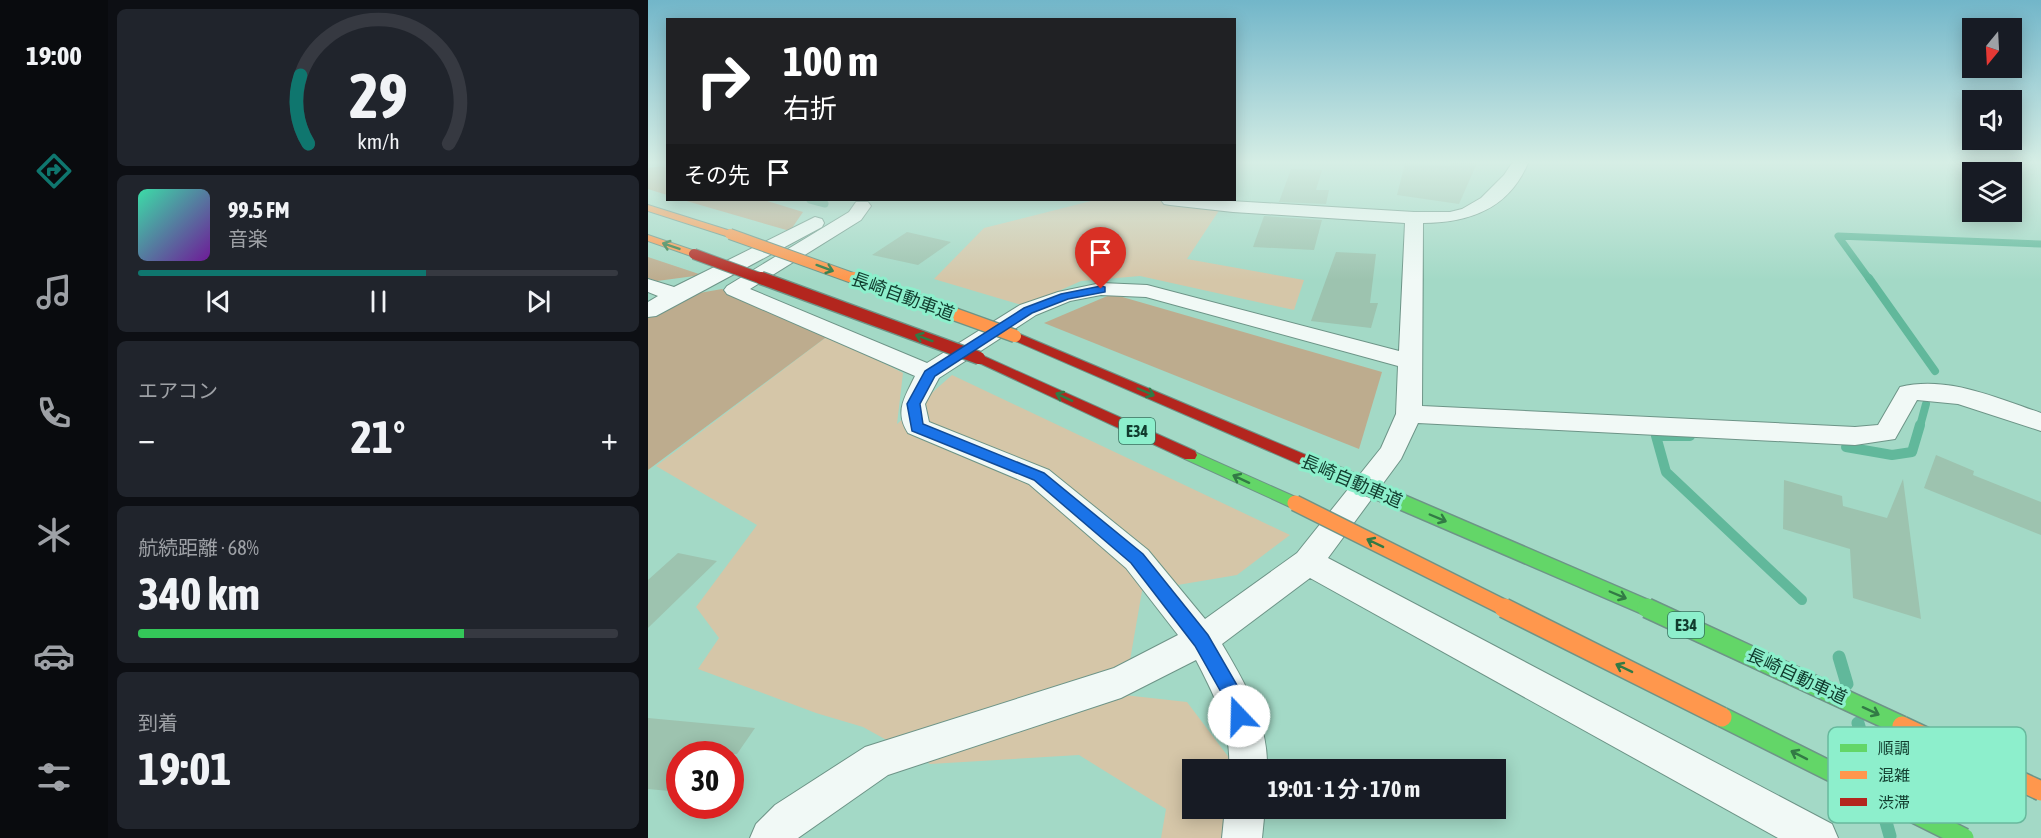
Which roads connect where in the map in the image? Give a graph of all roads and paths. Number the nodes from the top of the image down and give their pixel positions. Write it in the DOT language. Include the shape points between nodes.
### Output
graph roads {
  1 [pos="1189,202"];
  2 [pos="1488,202"];
  3 [pos="868,203"];
  4 [pos="648,208"];
  5 [pos="1414,218"];
  6 [pos="648,238"];
  7 [pos="648,285"];
  8 [pos="675,295"];
  9 [pos="648,311"];
  10 [pos="1410,362"];
  11 [pos="929,374"];
  12 [pos="1409,414"];
  13 [pos="2041,422"];
  14 [pos="1308,562"];
  15 [pos="1202,640"];
  16 [pos="1904,727"];
  17 [pos="1249,759"];
  18 [pos="1828,770"];
  19 [pos="2026,784"];
  20 [pos="2041,791"];
  21 [pos="1244,819"];
  22 [pos="1934,823"];
  23 [pos="770,838"];
  24 [pos="1242,838"];
  25 [pos="1818,838"];
  26 [pos="1964,838"];
  1 -- 5 [label="street"];
  2 -- 5 [label="street" via="1469,214"];
  3 -- 8 [label="street" via="831,213"];
  3 -- 11 [label="street" via="855,216 734,290"];
  4 -- 16 [label="highway, 長崎自動車道 / E34, one-way, bridge" via="1015,336 1673,619"];
  5 -- 10 [label="street"];
  18 -- 6 [label="highway, 長崎自動車道 / E34, one-way, bridge" via="1295,503 979,358"];
  7 -- 8 [label="street"];
  8 -- 9 [label="street"];
  10 -- 11 [label="street" via="1147,291 1101,289 1065,296 1028,310"];
  10 -- 12 [label="street"];
  11 -- 15 [label="street" via="914,404 917,427 1039,477 1137,559"];
  12 -- 13 [label="street" via="1865,437 1886,433 1909,393 1926,389"];
  12 -- 14 [label="street" via="1392,453"];
  14 -- 15 [label="street"];
  14 -- 25 [label="street"];
  15 -- 17 [label="street" via="1235,698"];
  15 -- 23 [label="street" via="1121,682 879,760 789,819"];
  19 -- 20 [label="highway, 長崎自動車道 / E34, one-way, bridge"];
  21 -- 24 [label="street"];
  26 -- 22 [label="highway, 長崎自動車道 / E34, one-way, bridge"];
}
